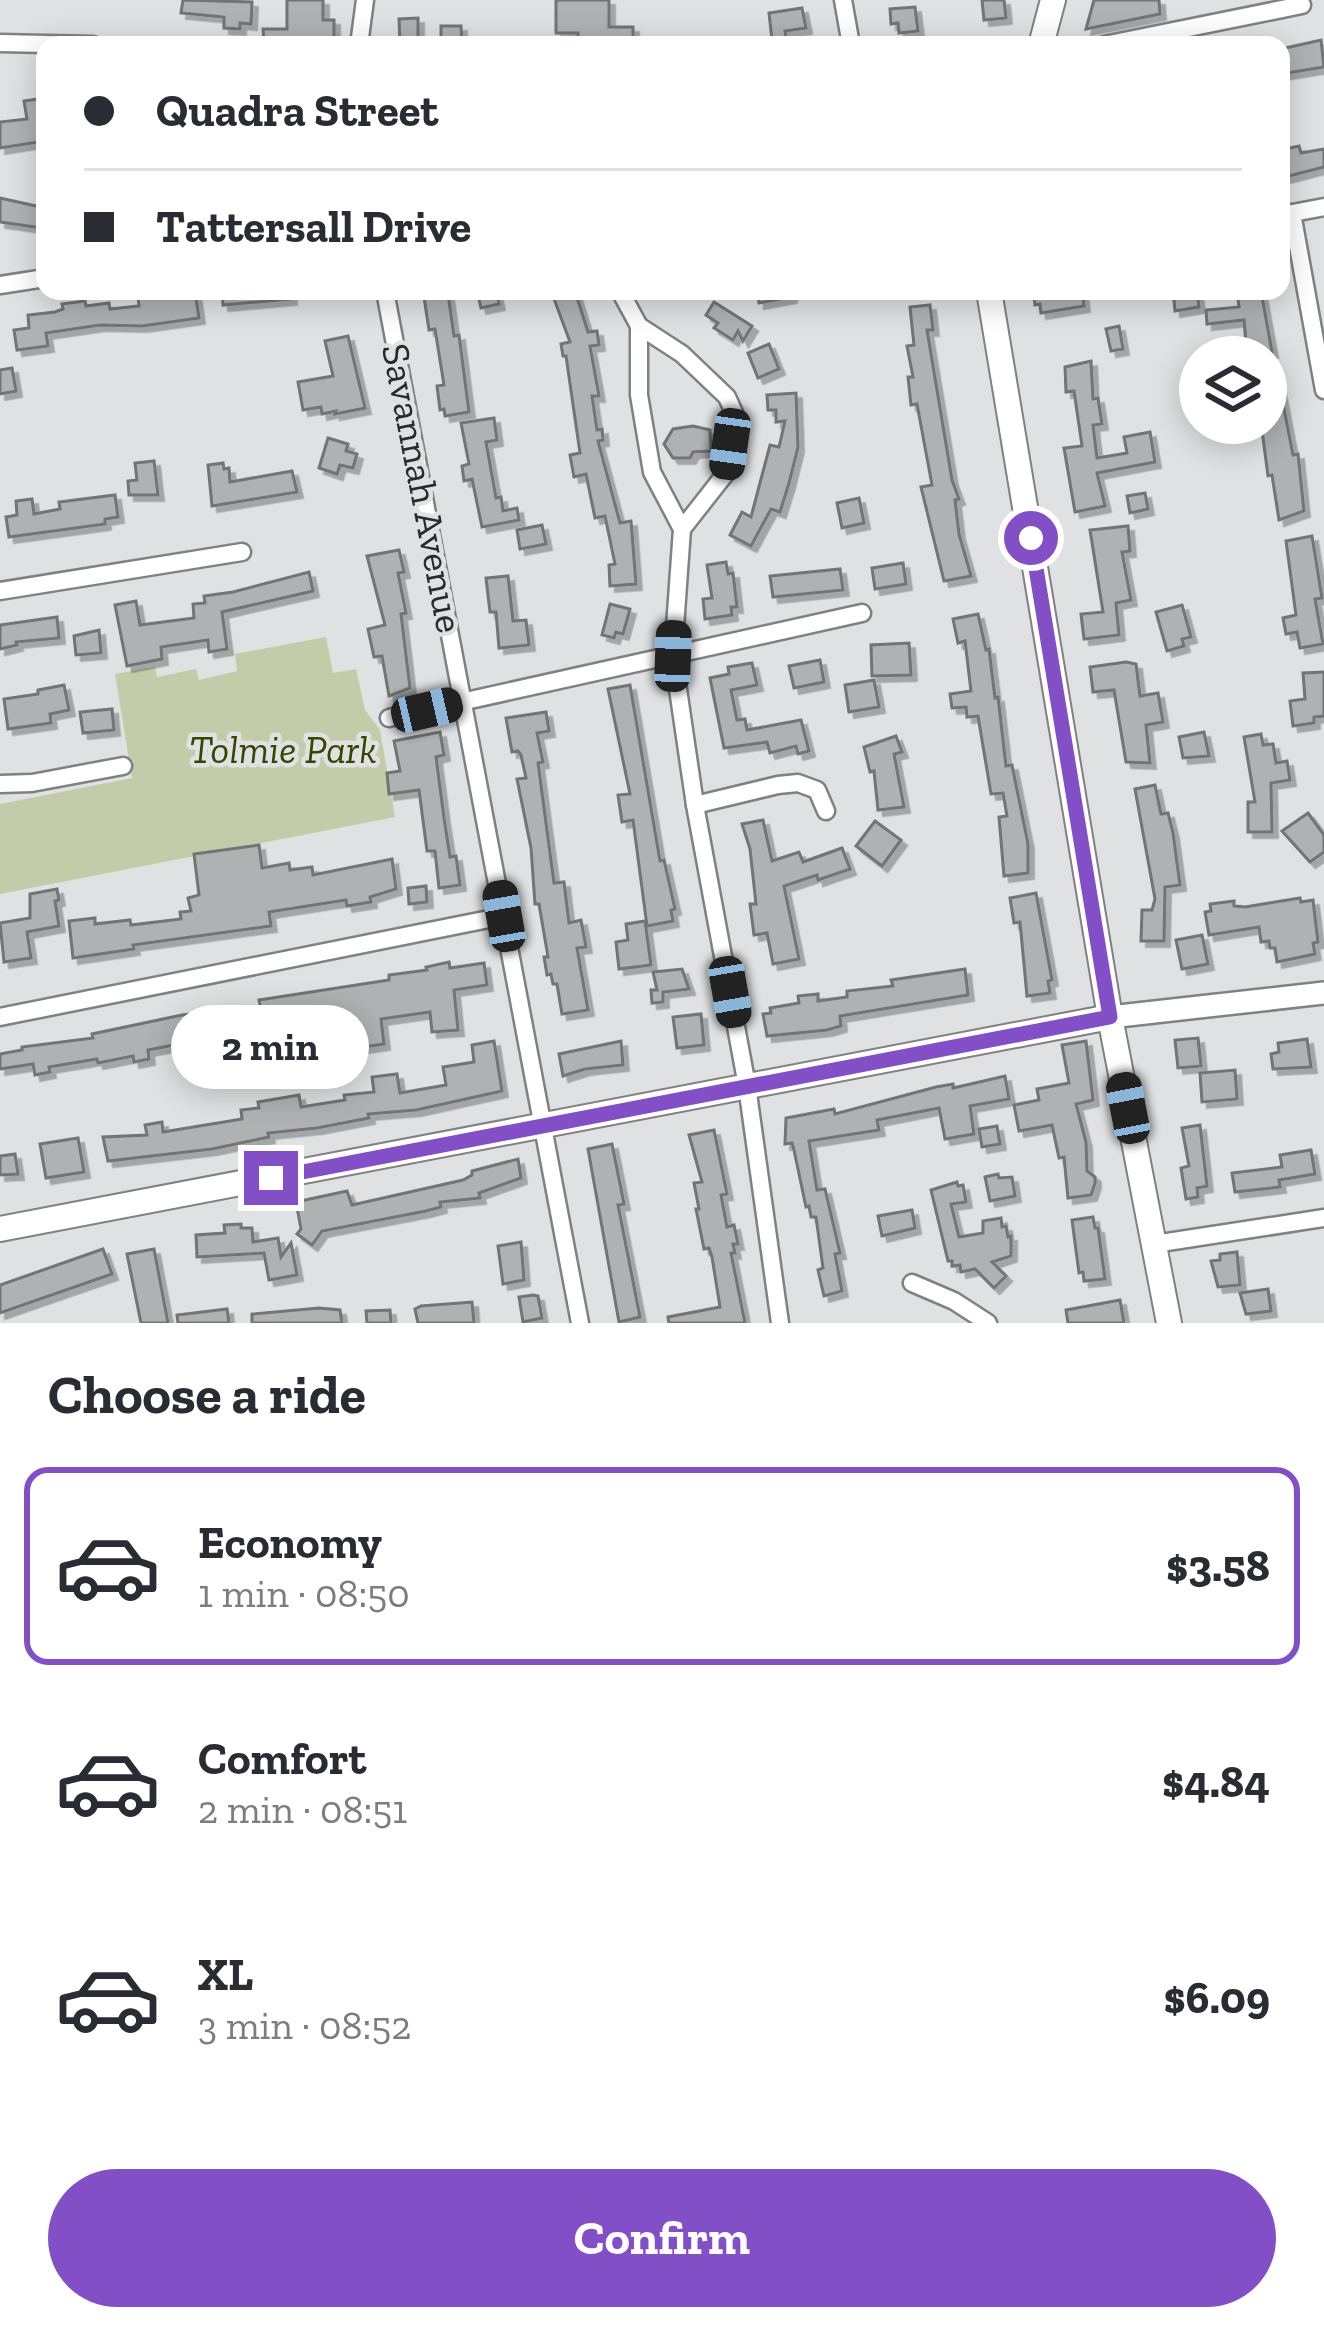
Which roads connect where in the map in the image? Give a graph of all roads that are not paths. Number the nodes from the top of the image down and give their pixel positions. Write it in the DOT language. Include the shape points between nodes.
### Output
graph roads {
  1 [pos="365,0"];
  2 [pos="843,0"];
  3 [pos="1053,0"];
  4 [pos="1302,5"];
  5 [pos="360,36"];
  6 [pos="849,36"];
  7 [pos="1043,36"];
  8 [pos="1149,36"];
  9 [pos="0,43"];
  10 [pos="36,44"];
  11 [pos="1324,207"];
  12 [pos="1290,213"];
  13 [pos="1290,228"];
  14 [pos="36,279"];
  15 [pos="0,285"];
  16 [pos="387,300"];
  17 [pos="625,300"];
  18 [pos="990,300"];
  19 [pos="639,326"];
  20 [pos="1324,391"];
  21 [pos="682,529"];
  22 [pos="242,552"];
  23 [pos="0,591"];
  24 [pos="862,614"];
  25 [pos="673,656"];
  26 [pos="465,701"];
  27 [pos="388,718"];
  28 [pos="123,766"];
  29 [pos="0,784"];
  30 [pos="695,805"];
  31 [pos="826,811"];
  32 [pos="504,916"];
  33 [pos="1324,993"];
  34 [pos="0,1017"];
  35 [pos="1110,1017"];
  36 [pos="747,1086"];
  37 [pos="544,1126"];
  38 [pos="1324,1218"];
  39 [pos="0,1229"];
  40 [pos="1154,1244"];
  41 [pos="912,1283"];
  42 [pos="580,1323"];
  43 [pos="780,1323"];
  44 [pos="988,1323"];
  45 [pos="1169,1323"];
  1 -- 5 [label="street"];
  2 -- 6 [label="street"];
  3 -- 7 [label="main road"];
  4 -- 8 [label="street"];
  9 -- 10 [label="street"];
  11 -- 12 [label="street"];
  13 -- 20 [label="street"];
  14 -- 15 [label="street"];
  16 -- 26 [label="street, Savannah Avenue"];
  17 -- 19 [label="street"];
  18 -- 35 [label="main road"];
  19 -- 21 [label="street" via="639,395 652,472"];
  19 -- 21 [label="street" via="682,354 735,415 726,473"];
  21 -- 25 [label="street"];
  22 -- 23 [label="street"];
  24 -- 25 [label="street"];
  25 -- 26 [label="street"];
  25 -- 30 [label="street"];
  26 -- 27 [label="street"];
  26 -- 32 [label="street, Savannah Avenue"];
  28 -- 29 [label="street"];
  30 -- 31 [label="street" via="798,783 817,790"];
  30 -- 36 [label="street"];
  32 -- 34 [label="street"];
  32 -- 37 [label="street, Savannah Avenue"];
  33 -- 35 [label="street"];
  35 -- 36 [label="main road"];
  35 -- 40 [label="main road"];
  36 -- 37 [label="main road"];
  36 -- 43 [label="street"];
  37 -- 39 [label="main road"];
  37 -- 42 [label="street, Savannah Avenue"];
  38 -- 40 [label="street"];
  40 -- 45 [label="main road"];
  41 -- 44 [label="street"];
}
